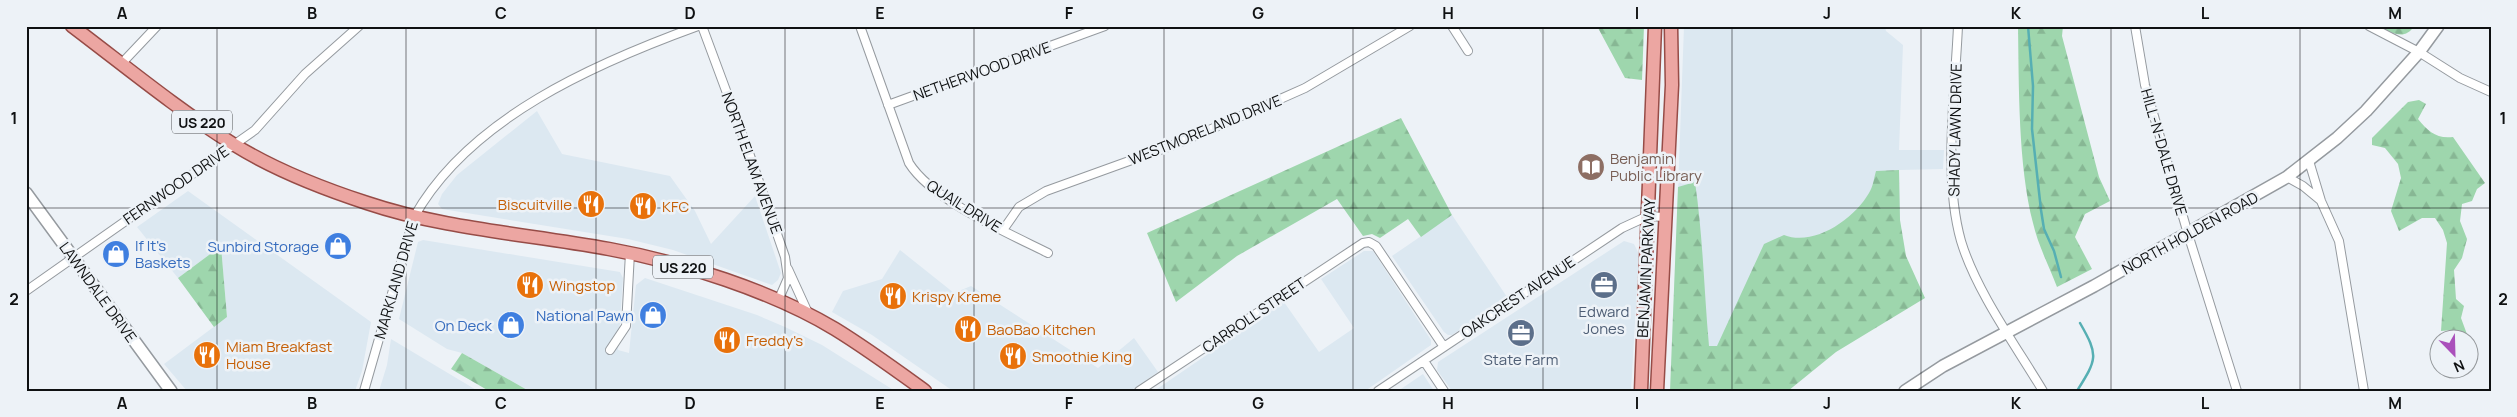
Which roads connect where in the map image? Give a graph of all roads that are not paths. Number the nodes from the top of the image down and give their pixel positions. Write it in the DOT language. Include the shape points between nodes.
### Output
graph roads {
  1 [pos="72,26"];
  2 [pos="157,26"];
  3 [pos="359,26"];
  4 [pos="698,26"];
  5 [pos="702,26"];
  6 [pos="860,26"];
  7 [pos="1105,26"];
  8 [pos="1410,26"];
  9 [pos="1452,26"];
  10 [pos="1655,26"];
  11 [pos="1671,26"];
  12 [pos="1958,26"];
  13 [pos="2134,26"];
  14 [pos="2368,26"];
  15 [pos="2438,26"];
  16 [pos="1468,51"];
  17 [pos="2420,52"];
  18 [pos="122,63"];
  19 [pos="2491,92"];
  20 [pos="888,105"];
  21 [pos="234,144"];
  22 [pos="2309,161"];
  23 [pos="2287,177"];
  24 [pos="26,193"];
  25 [pos="2321,201"];
  26 [pos="1648,216"];
  27 [pos="414,217"];
  28 [pos="1664,217"];
  29 [pos="1003,230"];
  30 [pos="2188,234"];
  31 [pos="630,253"];
  32 [pos="1048,253"];
  33 [pos="74,258"];
  34 [pos="788,268"];
  35 [pos="26,292"];
  36 [pos="778,301"];
  37 [pos="809,315"];
  38 [pos="2008,333"];
  39 [pos="1444,347"];
  40 [pos="610,350"];
  41 [pos="1424,361"];
  42 [pos="171,391"];
  43 [pos="364,391"];
  44 [pos="925,391"];
  45 [pos="1139,391"];
  46 [pos="1378,391"];
  47 [pos="1444,391"];
  48 [pos="1641,391"];
  49 [pos="1657,391"];
  50 [pos="1905,391"];
  51 [pos="2043,391"];
  52 [pos="2237,391"];
  53 [pos="2364,391"];
  1 -- 18 [label="main road, US 220"];
  2 -- 18 [label="street"];
  3 -- 21 [label="street, FERNWOOD DRIVE" via="305,74 255,130"];
  4 -- 27 [label="street, MARKLAND DRIVE" via="614,58 517,111 445,172 427,193"];
  5 -- 34 [label="street, NORTH ELAM AVENUE"];
  6 -- 20 [label="street, QUAIL DRIVE"];
  7 -- 20 [label="street, NETHERWOOD DRIVE"];
  8 -- 29 [label="street, WESTMORELAND DRIVE" via="1306,88 1179,143 1046,191 1019,207"];
  9 -- 16 [label="street"];
  10 -- 26 [label="main road, BENJAMIN PARKWAY"];
  11 -- 28 [label="main road, BENJAMIN PARKWAY" via="1672,85"];
  12 -- 38 [label="street, SHADY LAWN DRIVE" via="1952,161 1955,217 1972,267"];
  13 -- 30 [label="street, HILL-N-DALE DRIVE" via="2145,85"];
  14 -- 17 [label="street"];
  15 -- 17 [label="main road, NORTH HOLDEN ROAD"];
  17 -- 19 [label="street" via="2460,78"];
  17 -- 22 [label="main road, NORTH HOLDEN ROAD" via="2366,111"];
  18 -- 21 [label="main road, US 220"];
  20 -- 29 [label="street, QUAIL DRIVE" via="915,173 941,194"];
  21 -- 27 [label="main road, US 220" via="305,180"];
  21 -- 33 [label="street, FERNWOOD DRIVE"];
  22 -- 23 [label="main road, NORTH HOLDEN ROAD"];
  22 -- 25 [label="street"];
  23 -- 25 [label="street"];
  23 -- 30 [label="main road, NORTH HOLDEN ROAD"];
  24 -- 33 [label="main road, LAWNDALE DRIVE"];
  25 -- 53 [label="street" via="2339,240"];
  26 -- 28 [label="street"];
  26 -- 39 [label="street, OAKCREST AVENUE" via="1608,238"];
  26 -- 48 [label="main road, BENJAMIN PARKWAY"];
  27 -- 31 [label="main road, US 220"];
  27 -- 43 [label="street, MARKLAND DRIVE"];
  28 -- 49 [label="main road, BENJAMIN PARKWAY"];
  29 -- 32 [label="street, QUAIL DRIVE"];
  30 -- 38 [label="main road, NORTH HOLDEN ROAD"];
  30 -- 52 [label="street, HILL-N-DALE DRIVE"];
  31 -- 36 [label="main road, US 220" via="700,272"];
  31 -- 40 [label="street" via="626,326"];
  33 -- 35 [label="street, FERNWOOD DRIVE"];
  33 -- 42 [label="main road, LAWNDALE DRIVE"];
  34 -- 36 [label="street" via="788,278"];
  34 -- 37 [label="street, NORTH ELAM AVENUE"];
  36 -- 37 [label="main road, US 220"];
  37 -- 44 [label="main road, US 220" via="835,329"];
  38 -- 50 [label="main road, NORTH HOLDEN ROAD" via="1942,366"];
  38 -- 51 [label="street, SHADY LAWN DRIVE"];
  39 -- 41 [label="street, OAKCREST AVENUE"];
  39 -- 45 [label="street, CARROLL STREET" via="1376,246 1369,242 1355,247"];
  41 -- 46 [label="street, OAKCREST AVENUE"];
  41 -- 47 [label="street"];
}
